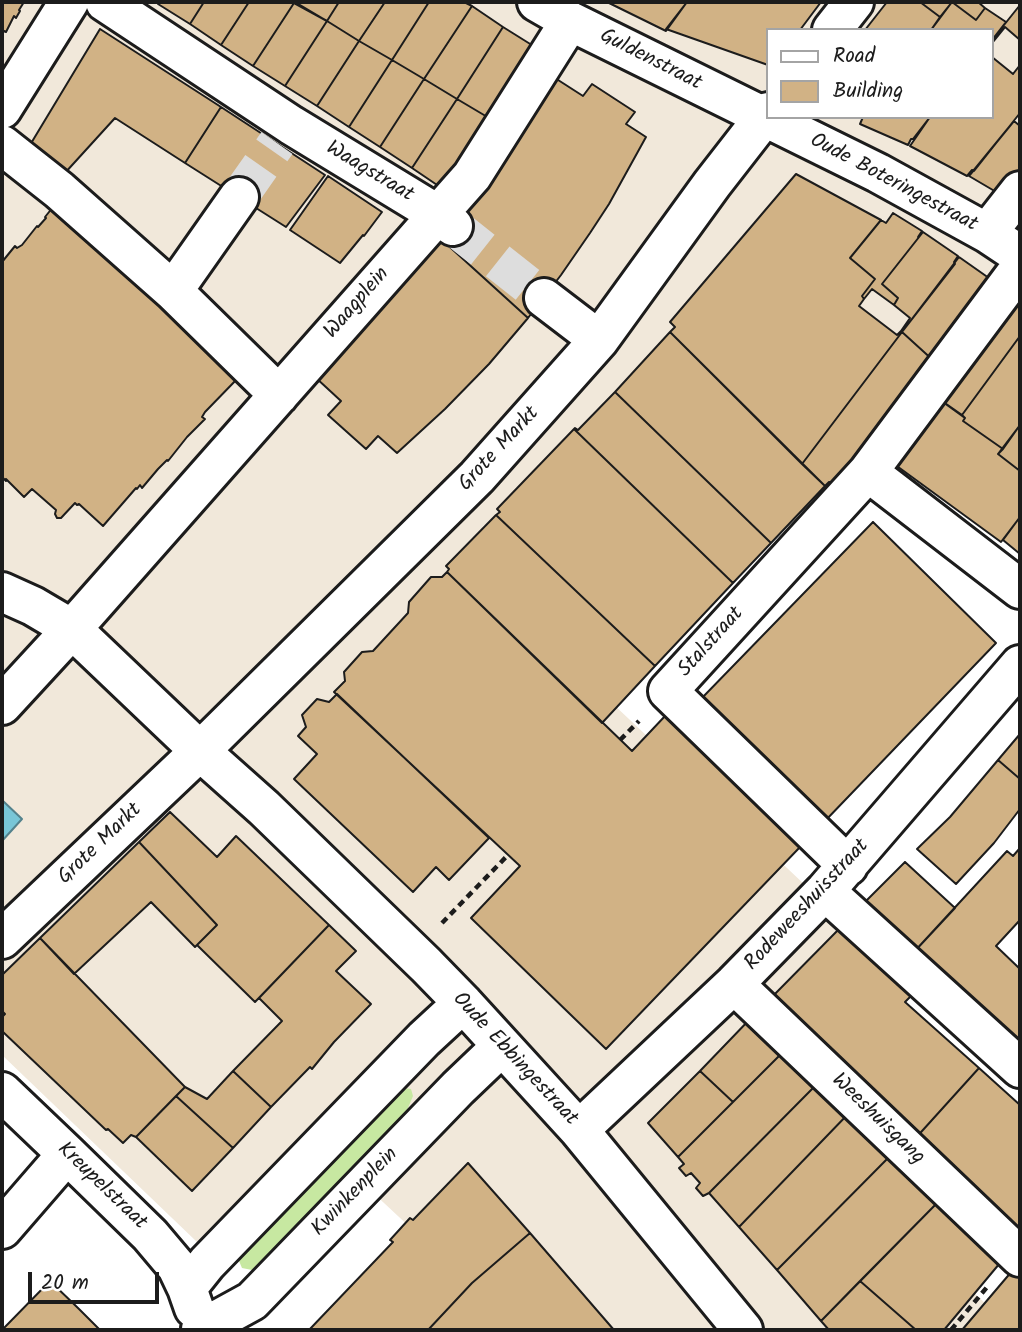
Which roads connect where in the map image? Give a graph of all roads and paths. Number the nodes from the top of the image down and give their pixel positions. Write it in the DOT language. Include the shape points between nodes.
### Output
graph roads {
  1 [pos="69,2"];
  2 [pos="105,2"];
  3 [pos="537,2"];
  4 [pos="854,2"];
  5 [pos="570,21"];
  6 [pos="834,28"];
  7 [pos="2,109"];
  8 [pos="766,114"];
  9 [pos="775,119"];
  10 [pos="2,145"];
  11 [pos="1020,191"];
  12 [pos="239,197"];
  13 [pos="445,220"];
  14 [pos="987,233"];
  15 [pos="1020,255"];
  16 [pos="1020,268"];
  17 [pos="173,291"];
  18 [pos="544,298"];
  19 [pos="599,340"];
  20 [pos="279,395"];
  21 [pos="868,472"];
  22 [pos="1020,589"];
  23 [pos="2,592"];
  24 [pos="72,629"];
  25 [pos="1020,666"];
  26 [pos="2,705"];
  27 [pos="647,712"];
  28 [pos="620,740"];
  29 [pos="200,751"];
  30 [pos="507,856"];
  31 [pos="836,878"];
  32 [pos="459,906"];
  33 [pos="2,939"];
  34 [pos="734,984"];
  35 [pos="463,1003"];
  36 [pos="502,1046"];
  37 [pos="1020,1068"];
  38 [pos="2,1093"];
  39 [pos="579,1130"];
  40 [pos="67,1154"];
  41 [pos="2,1230"];
  42 [pos="1018,1255"];
  43 [pos="187,1288"];
  44 [pos="202,1330"];
  45 [pos="743,1330"];
  46 [pos="951,1330"];
  1 -- 7 [label="street"];
  2 -- 13 [label="street, Waagstraat" via="284,134"];
  3 -- 5 [label="street, Guldenstraat"];
  4 -- 6 [label="street"];
  5 -- 8 [label="street, Guldenstraat"];
  5 -- 13 [label="street, Waagstraat"];
  8 -- 19 [label="street, Grote Markt"];
  9 -- 14 [label="street, Oude Boteringestraat"];
  10 -- 17 [label="street"];
  11 -- 14 [label="street"];
  12 -- 17 [label="street"];
  13 -- 20 [label="street, Waagplein"];
  14 -- 15 [label="street, Oude Boteringestraat"];
  16 -- 21 [label="street, Stalstraat"];
  17 -- 20 [label="street"];
  18 -- 19 [label="street"];
  19 -- 29 [label="street, Grote Markt" via="477,477"];
  20 -- 24 [label="street"];
  21 -- 22 [label="street"];
  21 -- 31 [label="street, Stalstraat" via="668,691"];
  23 -- 24 [label="street"];
  24 -- 26 [label="street"];
  24 -- 29 [label="street"];
  25 -- 31 [label="street, Rodeweeshuisstraat"];
  27 -- 28 [label="path"];
  29 -- 33 [label="street, Grote Markt"];
  29 -- 35 [label="street, Oude Ebbingestraat"];
  30 -- 32 [label="path"];
  31 -- 34 [label="street, Rodeweeshuisstraat"];
  31 -- 37 [label="street"];
  34 -- 39 [label="street, Rodeweeshuisstraat"];
  34 -- 42 [label="street, Weeshuisgang"];
  35 -- 36 [label="street, Oude Ebbingestraat"];
  35 -- 43 [label="street" via="206,1263"];
  36 -- 39 [label="street, Oude Ebbingestraat"];
  36 -- 44 [label="street, Kwinkenplein" via="252,1301"];
  38 -- 40 [label="street, Kreupelstraat"];
  39 -- 45 [label="street, Oude Ebbingestraat"];
  40 -- 41 [label="street"];
  40 -- 43 [label="street, Kreupelstraat" via="150,1235 177,1267"];
  42 -- 46 [label="path"];
  43 -- 44 [label="street, Kreupelstraat"];
}
